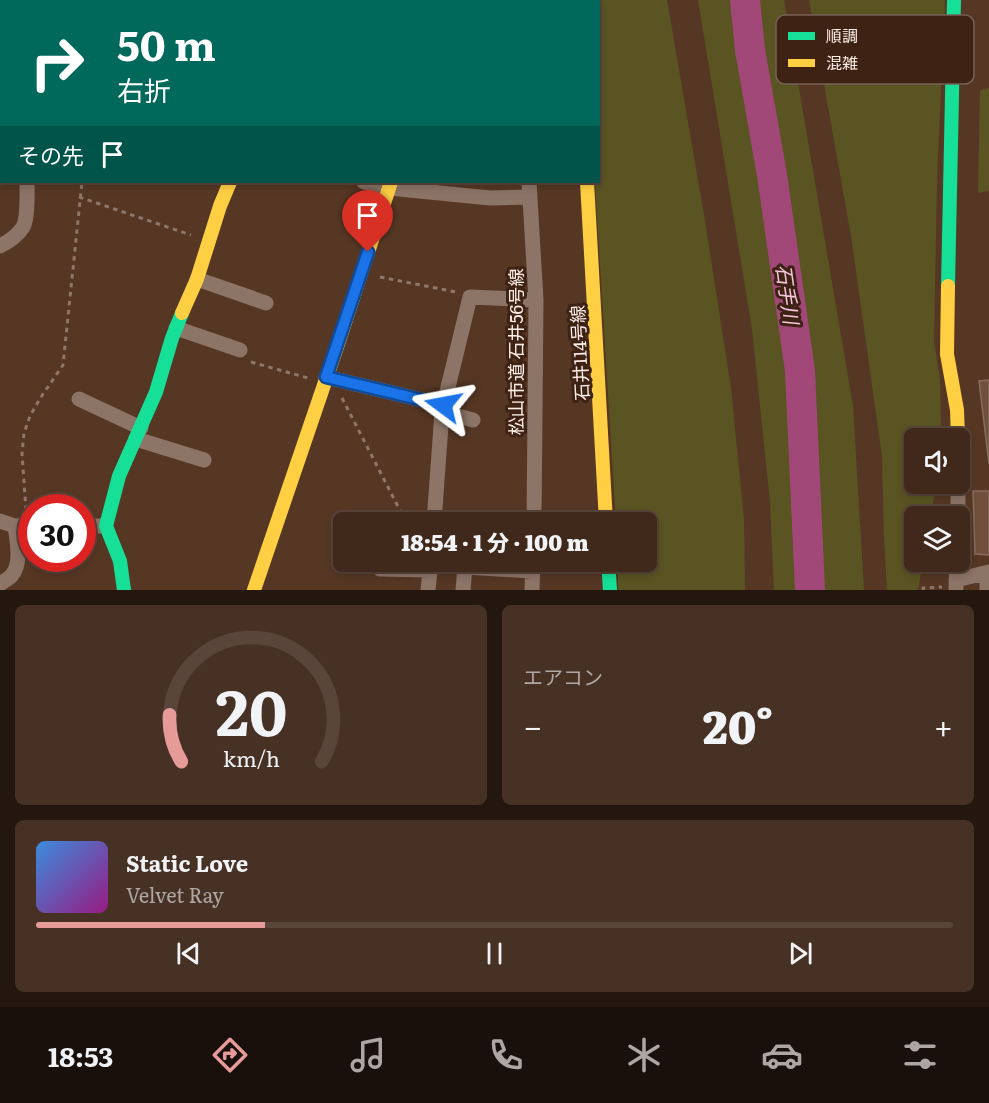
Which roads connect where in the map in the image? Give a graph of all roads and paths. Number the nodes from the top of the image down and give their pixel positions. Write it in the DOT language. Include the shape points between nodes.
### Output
graph roads {
  1 [pos="954,0"];
  2 [pos="954,15"];
  3 [pos="952,84"];
  4 [pos="27,183"];
  5 [pos="82,183"];
  6 [pos="230,183"];
  7 [pos="373,183"];
  8 [pos="587,183"];
  9 [pos="390,185"];
  10 [pos="529,189"];
  11 [pos="79,197"];
  12 [pos="209,241"];
  13 [pos="0,246"];
  14 [pos="361,273"];
  15 [pos="197,279"];
  16 [pos="470,297"];
  17 [pos="536,300"];
  18 [pos="266,303"];
  19 [pos="176,328"];
  20 [pos="240,350"];
  21 [pos="327,379"];
  22 [pos="79,399"];
  23 [pos="442,408"];
  24 [pos="473,420"];
  25 [pos="958,428"];
  26 [pos="139,433"];
  27 [pos="204,460"];
  28 [pos="21,494"];
  29 [pos="400,512"];
  30 [pos="435,512"];
  31 [pos="534,512"];
  32 [pos="605,512"];
  33 [pos="96,526"];
  34 [pos="106,526"];
  35 [pos="18,536"];
  36 [pos="430,572"];
  37 [pos="465,572"];
  38 [pos="532,572"];
  39 [pos="609,572"];
  40 [pos="988,572"];
  41 [pos="0,584"];
  42 [pos="956,585"];
  43 [pos="124,590"];
  44 [pos="254,590"];
  45 [pos="428,590"];
  46 [pos="463,590"];
  47 [pos="532,590"];
  48 [pos="610,590"];
  49 [pos="987,590"];
  1 -- 2 [label="street"];
  3 -- 25 [label="street" via="947,354"];
  4 -- 13 [label="street" via="24,226"];
  5 -- 11 [label="path"];
  6 -- 12 [label="street"];
  7 -- 9 [label="street"];
  8 -- 32 [label="street, 石井114号線"];
  9 -- 10 [label="street" via="490,198"];
  9 -- 14 [label="street"];
  10 -- 17 [label="street, 松山市道 石井56号線"];
  11 -- 12 [label="path"];
  11 -- 28 [label="path" via="63,365 30,416 24,434"];
  12 -- 15 [label="street"];
  14 -- 16 [label="path"];
  14 -- 21 [label="street"];
  15 -- 18 [label="street"];
  15 -- 19 [label="street"];
  16 -- 17 [label="street"];
  16 -- 23 [label="street"];
  17 -- 31 [label="street, 松山市道 石井56号線"];
  19 -- 20 [label="street"];
  19 -- 26 [label="street"];
  20 -- 21 [label="path" via="238,358"];
  21 -- 23 [label="street"];
  21 -- 29 [label="path"];
  21 -- 44 [label="street"];
  22 -- 26 [label="street"];
  23 -- 24 [label="street"];
  23 -- 30 [label="street"];
  26 -- 27 [label="street"];
  26 -- 34 [label="street" via="119,476"];
  33 -- 34 [label="street"];
  34 -- 43 [label="street" via="120,561"];
  35 -- 41 [label="street" via="17,567"];
  36 -- 45 [label="street"];
  37 -- 46 [label="street"];
  38 -- 47 [label="street"];
  39 -- 48 [label="street"];
  40 -- 42 [label="street"];
  40 -- 49 [label="street"];
}
